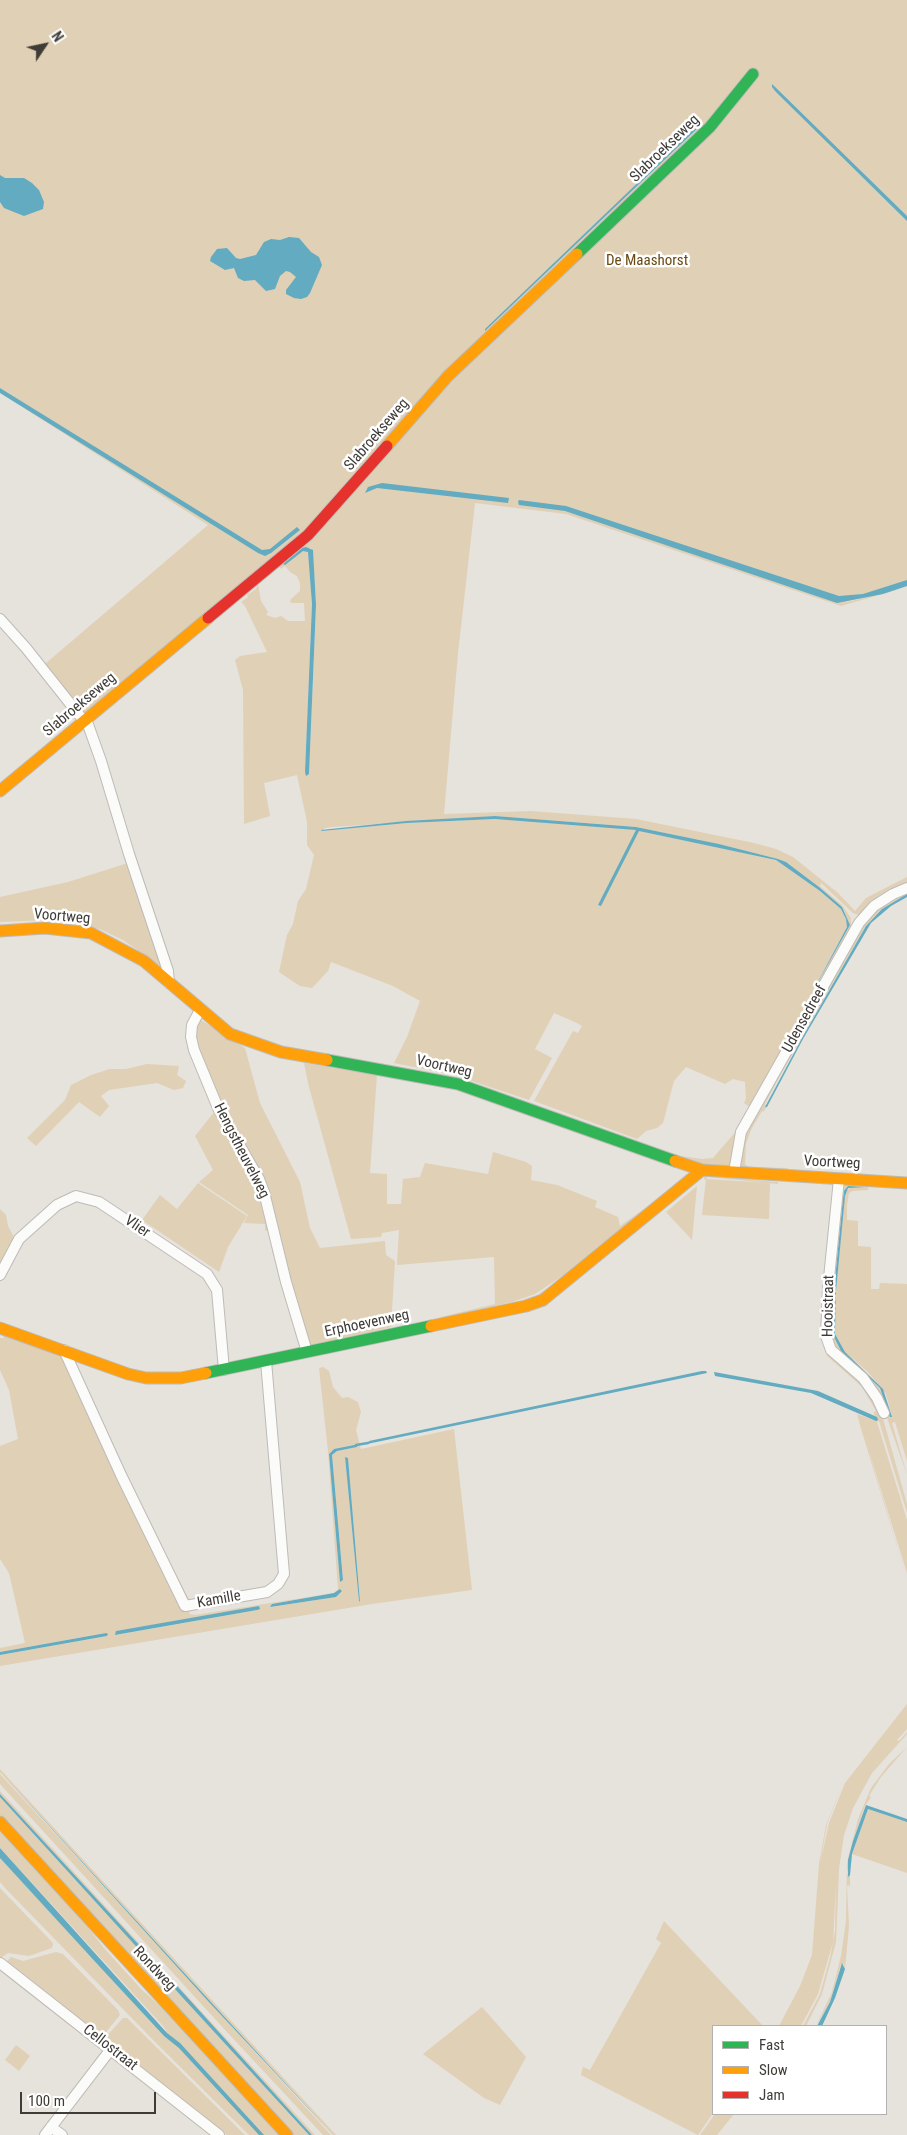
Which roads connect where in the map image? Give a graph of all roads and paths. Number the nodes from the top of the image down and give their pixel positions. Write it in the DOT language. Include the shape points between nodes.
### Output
graph roads {
  1 [pos="753,74"];
  2 [pos="0,619"];
  3 [pos="85,720"];
  4 [pos="0,791"];
  5 [pos="907,888"];
  6 [pos="0,931"];
  7 [pos="169,984"];
  8 [pos="200,1010"];
  9 [pos="702,1170"];
  10 [pos="734,1172"];
  11 [pos="839,1179"];
  12 [pos="907,1182"];
  13 [pos="0,1275"];
  14 [pos="0,1328"];
  15 [pos="64,1350"];
  16 [pos="307,1352"];
  17 [pos="266,1361"];
  18 [pos="224,1370"];
  19 [pos="884,1413"];
  20 [pos="0,1822"];
  21 [pos="0,1963"];
  22 [pos="111,2049"];
  23 [pos="48,2131"];
  24 [pos="62,2135"];
  25 [pos="218,2135"];
  26 [pos="287,2135"];
  1 -- 3 [label="street, Slabroekseweg" via="710,127 448,376 308,535"];
  2 -- 3 [label="street"];
  3 -- 4 [label="street, Slabroekseweg"];
  3 -- 7 [label="street" via="168,971"];
  5 -- 10 [label="street, Udensedreef" via="874,906 859,923 741,1132"];
  6 -- 7 [label="street, Voortweg" via="45,928 91,933 144,961"];
  7 -- 8 [label="street, Voortweg"];
  8 -- 9 [label="street, Voortweg" via="230,1034 261,1046 458,1084"];
  8 -- 16 [label="street, Hengstheuvelweg" via="192,1025 194,1050 218,1108 264,1192"];
  9 -- 10 [label="street, Voortweg"];
  9 -- 16 [label="street, Erphoevenweg" via="543,1300"];
  10 -- 11 [label="street, Voortweg"];
  11 -- 12 [label="street, Voortweg"];
  11 -- 19 [label="street, Hooistraat" via="826,1336 832,1350 863,1378"];
  13 -- 18 [label="street, Vlier" via="19,1239 57,1205 76,1196 100,1202 207,1274 217,1290"];
  14 -- 15 [label="street, Erphoevenweg"];
  15 -- 17 [label="street, Kamille" via="185,1606 267,1592 278,1584 284,1574"];
  15 -- 18 [label="street, Erphoevenweg" via="146,1378 181,1378"];
  16 -- 17 [label="street, Erphoevenweg"];
  17 -- 18 [label="street, Erphoevenweg"];
  20 -- 26 [label="street, Rondweg"];
  21 -- 22 [label="street, Cellostraat"];
  22 -- 23 [label="street"];
  22 -- 25 [label="street, Cellostraat"];
  23 -- 24 [label="street"];
}
